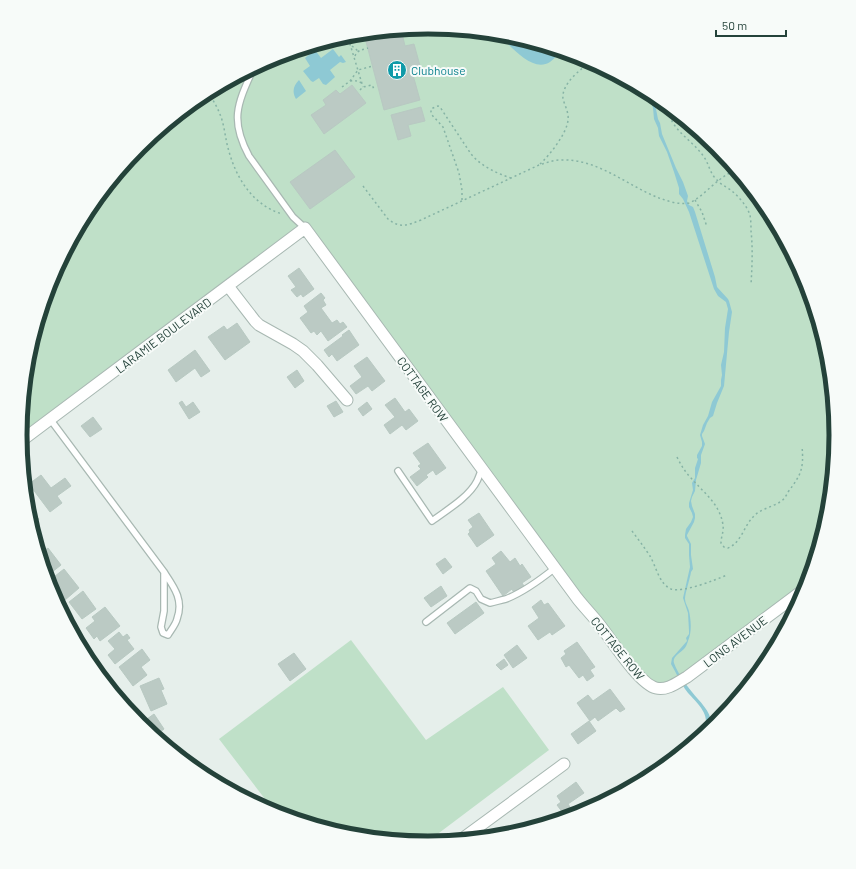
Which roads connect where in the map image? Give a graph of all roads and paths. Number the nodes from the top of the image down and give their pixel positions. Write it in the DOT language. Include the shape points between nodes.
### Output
graph roads {
  1 [pos="351,41"];
  2 [pos="350,44"];
  3 [pos="368,48"];
  4 [pos="359,51"];
  5 [pos="354,58"];
  6 [pos="372,66"];
  7 [pos="586,66"];
  8 [pos="358,70"];
  9 [pos="251,75"];
  10 [pos="350,81"];
  11 [pos="362,84"];
  12 [pos="342,87"];
  13 [pos="363,87"];
  14 [pos="374,89"];
  15 [pos="360,90"];
  16 [pos="211,97"];
  17 [pos="668,113"];
  18 [pos="539,165"];
  19 [pos="731,172"];
  20 [pos="511,178"];
  21 [pos="717,181"];
  22 [pos="363,186"];
  23 [pos="462,200"];
  24 [pos="695,200"];
  25 [pos="293,217"];
  26 [pos="708,227"];
  27 [pos="305,228"];
  28 [pos="751,285"];
  29 [pos="228,286"];
  30 [pos="347,400"];
  31 [pos="50,419"];
  32 [pos="27,436"];
  33 [pos="802,446"];
  34 [pos="677,457"];
  35 [pos="482,469"];
  36 [pos="398,471"];
  37 [pos="632,531"];
  38 [pos="555,568"];
  39 [pos="164,572"];
  40 [pos="727,575"];
  41 [pos="794,597"];
  42 [pos="426,622"];
  43 [pos="661,689"];
  44 [pos="564,764"];
  45 [pos="470,833"];
  1 -- 2 [label="path"];
  2 -- 4 [label="path"];
  2 -- 5 [label="path"];
  3 -- 4 [label="path"];
  4 -- 5 [label="path"];
  5 -- 8 [label="path"];
  6 -- 8 [label="path"];
  7 -- 18 [label="path" via="576,73 566,86 563,98 568,115 567,125 554,149"];
  8 -- 10 [label="path"];
  8 -- 11 [label="path"];
  9 -- 25 [label="lane, COTTAGE ROW" via="238,108 240,135 249,156"];
  10 -- 11 [label="path"];
  10 -- 12 [label="path"];
  11 -- 13 [label="path"];
  13 -- 14 [label="path" via="372,85"];
  13 -- 15 [label="path"];
  16 -- 25 [label="path" via="221,117 234,168 243,183 252,196 264,205"];
  17 -- 21 [label="path" via="674,124 704,156"];
  18 -- 20 [label="path"];
  18 -- 24 [label="path" via="559,160 582,162 609,172 656,197 681,203"];
  19 -- 21 [label="path"];
  20 -- 23 [label="path"];
  20 -- 23 [label="path" via="476,160 440,107 433,108 431,112 443,127 457,167"];
  21 -- 24 [label="path"];
  21 -- 28 [label="path" via="733,191 750,216"];
  22 -- 23 [label="path" via="388,219 400,225 422,220"];
  24 -- 26 [label="path"];
  25 -- 27 [label="lane, COTTAGE ROW"];
  27 -- 29 [label="street, LARAMIE BOULEVARD"];
  27 -- 35 [label="street, COTTAGE ROW"];
  29 -- 30 [label="street" via="259,326 303,351"];
  29 -- 31 [label="street, LARAMIE BOULEVARD"];
  31 -- 32 [label="street, LARAMIE BOULEVARD"];
  31 -- 39 [label="lane"];
  33 -- 34 [label="path" via="800,476 794,485 781,502 753,516 736,543 726,548 721,540 724,528 722,518 714,502 686,473"];
  35 -- 36 [label="lane" via="471,490 432,521"];
  35 -- 38 [label="street, COTTAGE ROW"];
  37 -- 40 [label="path" via="650,555 663,582 669,588 681,590 709,583"];
  38 -- 42 [label="lane" via="523,590 490,603 481,599 476,590 470,588"];
  38 -- 43 [label="street, COTTAGE ROW" via="638,676 651,686"];
  39 -- 39 [label="lane" via="180,603 178,619 168,635 163,633 161,627 164,611"];
  41 -- 43 [label="street, LONG AVENUE" via="687,676"];
  44 -- 45 [label="street"];
}
